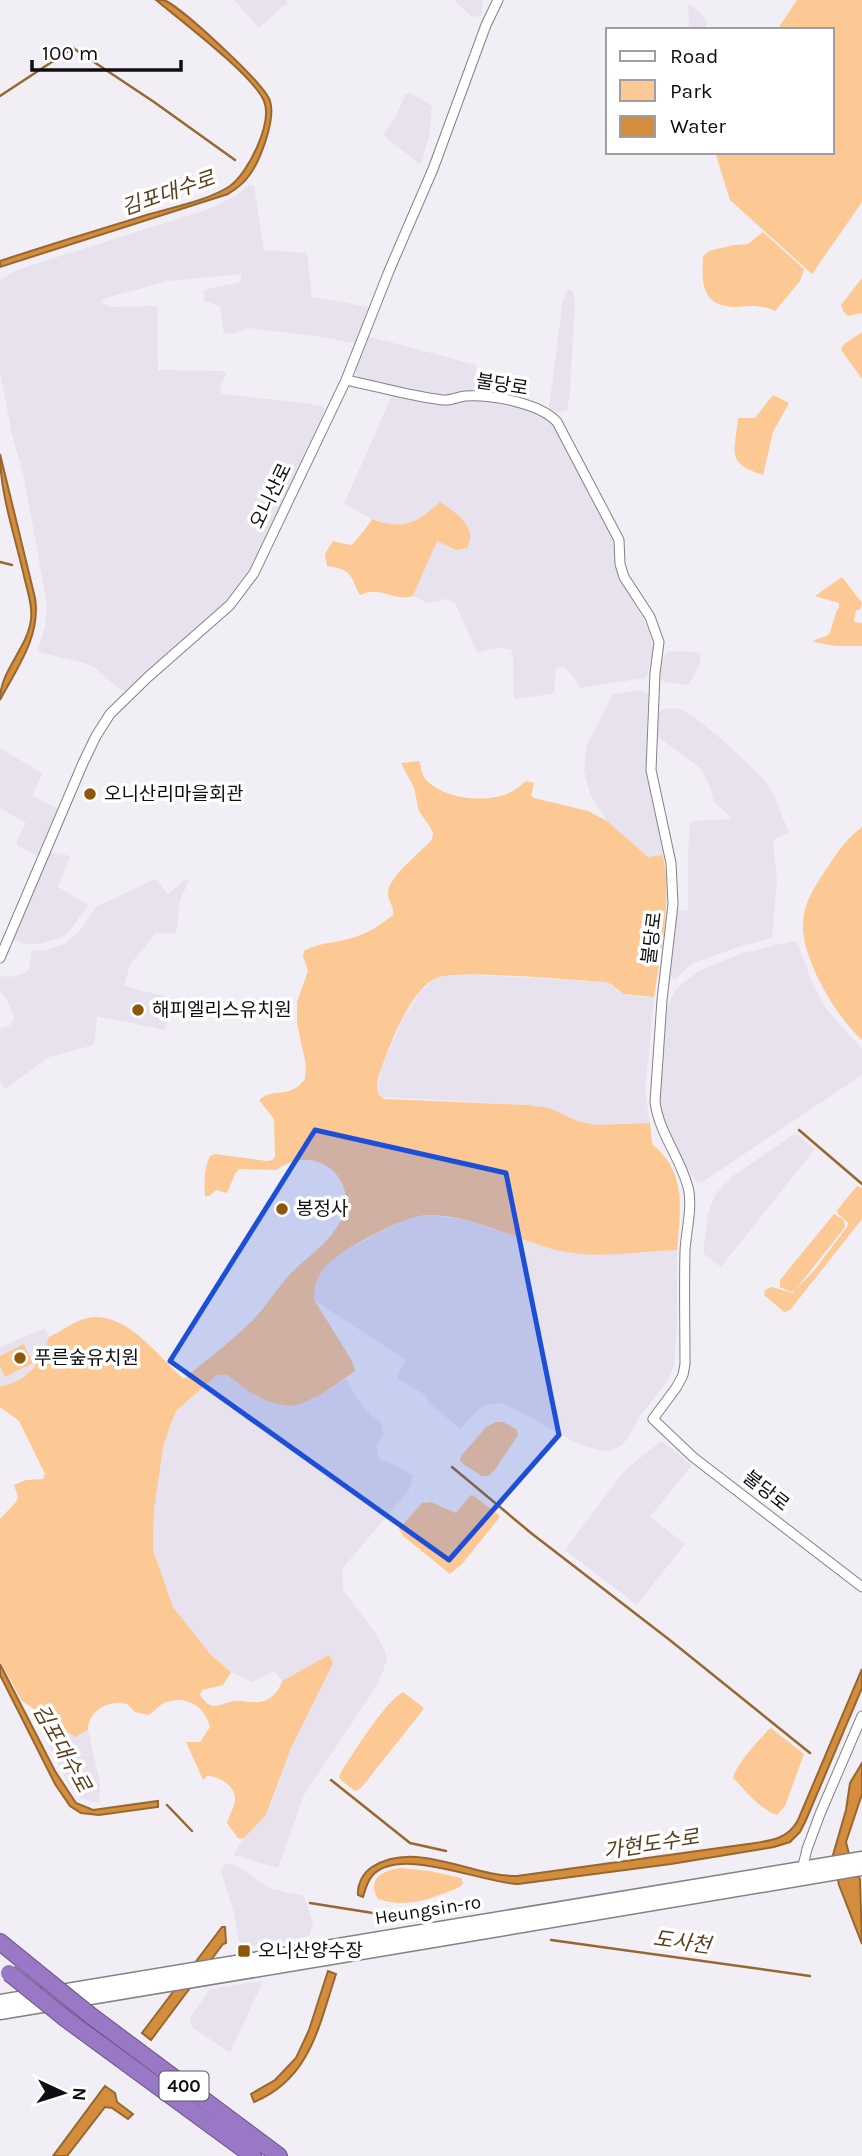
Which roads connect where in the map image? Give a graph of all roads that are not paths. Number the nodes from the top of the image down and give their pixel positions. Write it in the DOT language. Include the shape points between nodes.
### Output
graph roads {
  1 [pos="498,0"];
  2 [pos="346,380"];
  3 [pos="0,958"];
  4 [pos="862,1587"];
  5 [pos="862,1716"];
  6 [pos="862,1858"];
  7 [pos="862,1869"];
  8 [pos="823,1870"];
  9 [pos="802,1874"];
  10 [pos="0,1942"];
  11 [pos="5,1969"];
  12 [pos="0,2001"];
  13 [pos="0,2013"];
  14 [pos="253,2156"];
  15 [pos="279,2156"];
  1 -- 2 [label="street, 오니산로"];
  2 -- 3 [label="street, 오니산로" via="244,589 127,696 96,736"];
  2 -- 4 [label="street, 불당로" via="446,400 464,396 517,402 551,415 619,540 624,577 650,617 659,642 651,770 671,863 673,904 654,1102 690,1202 685,1364 683,1375 653,1419 694,1457"];
  5 -- 9 [label="street" via="820,1814"];
  6 -- 8 [label="main road, Heungsin-ro"];
  7 -- 8 [label="main road"];
  8 -- 9 [label="main road, Heungsin-ro"];
  9 -- 12 [label="main road, Heungsin-ro"];
  9 -- 13 [label="main road, Heungsin-ro" via="207,1981"];
  10 -- 15 [label="highway, 400, bridge"];
  11 -- 14 [label="highway, 400, bridge"];
}
